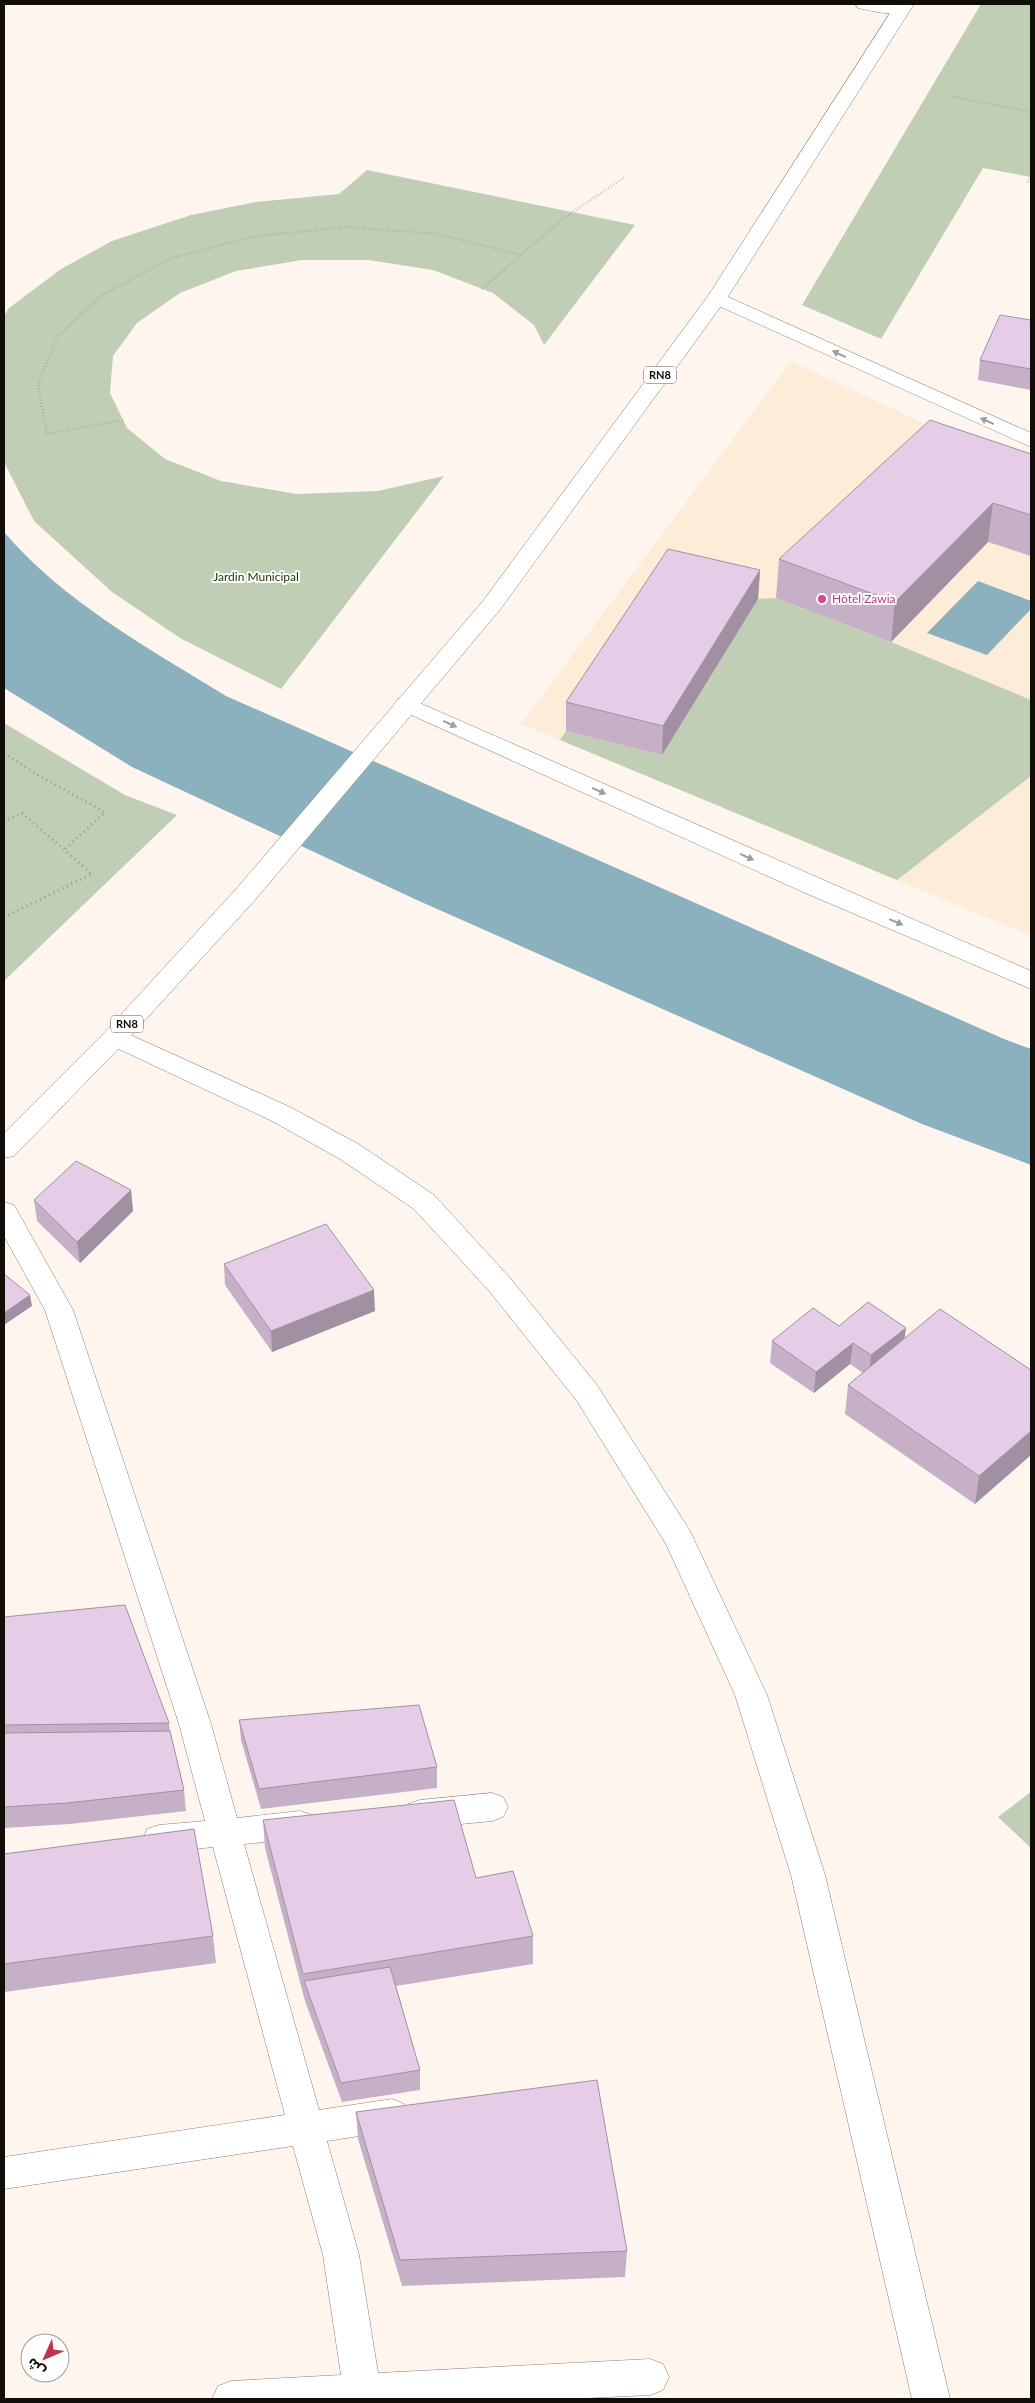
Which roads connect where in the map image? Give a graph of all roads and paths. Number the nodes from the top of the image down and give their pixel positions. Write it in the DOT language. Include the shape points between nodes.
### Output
graph roads {
  1 [pos="864,4"];
  2 [pos="903,7"];
  3 [pos="949,96"];
  4 [pos="1031,112"];
  5 [pos="1031,176"];
  6 [pos="626,177"];
  7 [pos="1028,182"];
  8 [pos="521,255"];
  9 [pos="482,289"];
  10 [pos="717,298"];
  11 [pos="123,420"];
  12 [pos="1031,441"];
  13 [pos="406,704"];
  14 [pos="4,753"];
  15 [pos="4,822"];
  16 [pos="64,850"];
  17 [pos="4,916"];
  18 [pos="1031,981"];
  19 [pos="115,1037"];
  20 [pos="4,1149"];
  21 [pos="4,1212"];
  22 [pos="492,1807"];
  23 [pos="393,1817"];
  24 [pos="333,1822"];
  25 [pos="225,1832"];
  26 [pos="129,1842"];
  27 [pos="424,2111"];
  28 [pos="305,2127"];
  29 [pos="4,2173"];
  30 [pos="650,2377"];
  31 [pos="362,2396"];
  32 [pos="231,2399"];
  33 [pos="932,2399"];
  1 -- 2 [label="main road"];
  2 -- 10 [label="main road, RN8"];
  3 -- 4 [label="path"];
  5 -- 7 [label="path"];
  6 -- 8 [label="path" via="564,218"];
  8 -- 9 [label="path"];
  8 -- 11 [label="path" via="438,234 347,227 256,236 172,258 103,294 58,336 38,384 47,434"];
  12 -- 10 [label="main road, one-way"];
  10 -- 13 [label="main road, RN8" via="490,606"];
  13 -- 18 [label="main road, one-way"];
  13 -- 19 [label="main road, RN8" via="246,894"];
  14 -- 16 [label="path" via="105,812"];
  15 -- 16 [label="path" via="22,813"];
  16 -- 17 [label="path" via="92,874"];
  19 -- 20 [label="main road, RN8"];
  19 -- 33 [label="main road" via="281,1114 350,1152 424,1202 500,1285 587,1393 679,1539 751,1695 808,1875"];
  21 -- 25 [label="main road" via="59,1310 195,1724"];
  22 -- 23 [label="main road"];
  24 -- 25 [label="main road"];
  25 -- 26 [label="main road"];
  25 -- 28 [label="main road"];
  27 -- 28 [label="main road"];
  28 -- 29 [label="main road"];
  28 -- 31 [label="main road" via="341,2255"];
  30 -- 31 [label="main road"];
  31 -- 32 [label="main road"];
}
